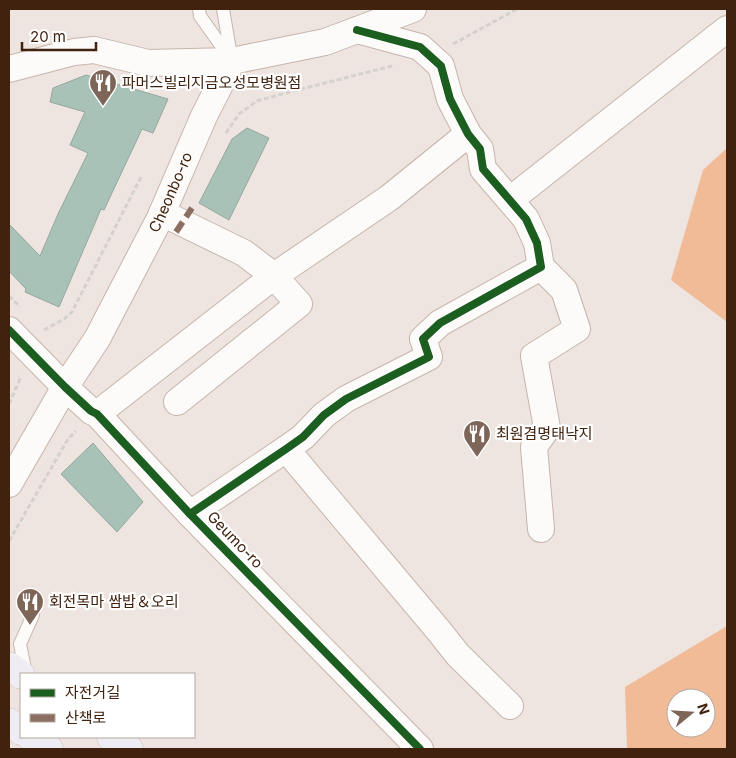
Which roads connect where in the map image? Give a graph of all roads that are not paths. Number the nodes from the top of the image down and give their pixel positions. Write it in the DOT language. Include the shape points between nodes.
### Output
graph roads {
  1 [pos="199,9"];
  2 [pos="223,9"];
  3 [pos="413,9"];
  4 [pos="357,30"];
  5 [pos="727,30"];
  6 [pos="232,61"];
  7 [pos="9,69"];
  8 [pos="468,134"];
  9 [pos="510,200"];
  10 [pos="162,213"];
  11 [pos="541,267"];
  12 [pos="274,276"];
  13 [pos="16,320"];
  14 [pos="65,388"];
  15 [pos="177,402"];
  16 [pos="87,421"];
  17 [pos="286,449"];
  18 [pos="9,484"];
  19 [pos="190,514"];
  20 [pos="541,529"];
  21 [pos="33,615"];
  22 [pos="9,666"];
  23 [pos="26,673"];
  24 [pos="20,674"];
  25 [pos="510,706"];
  26 [pos="9,722"];
  27 [pos="20,730"];
  28 [pos="32,738"];
  29 [pos="112,738"];
  30 [pos="9,746"];
  31 [pos="19,749"];
  32 [pos="49,749"];
  33 [pos="129,749"];
  34 [pos="420,749"];
  1 -- 6 [label="lane" via="200,16"];
  2 -- 6 [label="lane"];
  3 -- 4 [label="street"];
  4 -- 6 [label="street" via="325,42"];
  4 -- 8 [label="street" via="420,47 441,66 450,99"];
  5 -- 9 [label="street"];
  6 -- 7 [label="street" via="148,63 94,50"];
  6 -- 10 [label="street, Cheonbo-ro"];
  8 -- 9 [label="street" via="480,148 483,168"];
  8 -- 12 [label="street" via="389,198"];
  9 -- 11 [label="street" via="526,219 537,243"];
  10 -- 12 [label="street" via="244,253"];
  10 -- 14 [label="street, Cheonbo-ro" via="97,338"];
  11 -- 17 [label="street" via="440,322 423,339 429,357 346,399"];
  11 -- 20 [label="street" via="564,290 577,330 534,356 546,428 534,447"];
  12 -- 15 [label="street" via="298,304"];
  12 -- 16 [label="street"];
  13 -- 14 [label="street, Geumo-ro"];
  14 -- 16 [label="street, Geumo-ro" via="91,410"];
  14 -- 18 [label="street, Cheonbo-ro"];
  16 -- 19 [label="street, Geumo-ro"];
  17 -- 19 [label="street"];
  17 -- 25 [label="street" via="458,655"];
  19 -- 34 [label="street, Geumo-ro"];
  21 -- 23 [label="lane" via="20,644"];
  22 -- 24 [label="main road"];
  26 -- 27 [label="main road"];
  28 -- 32 [label="main road"];
  29 -- 33 [label="main road"];
  30 -- 31 [label="main road"];
}
